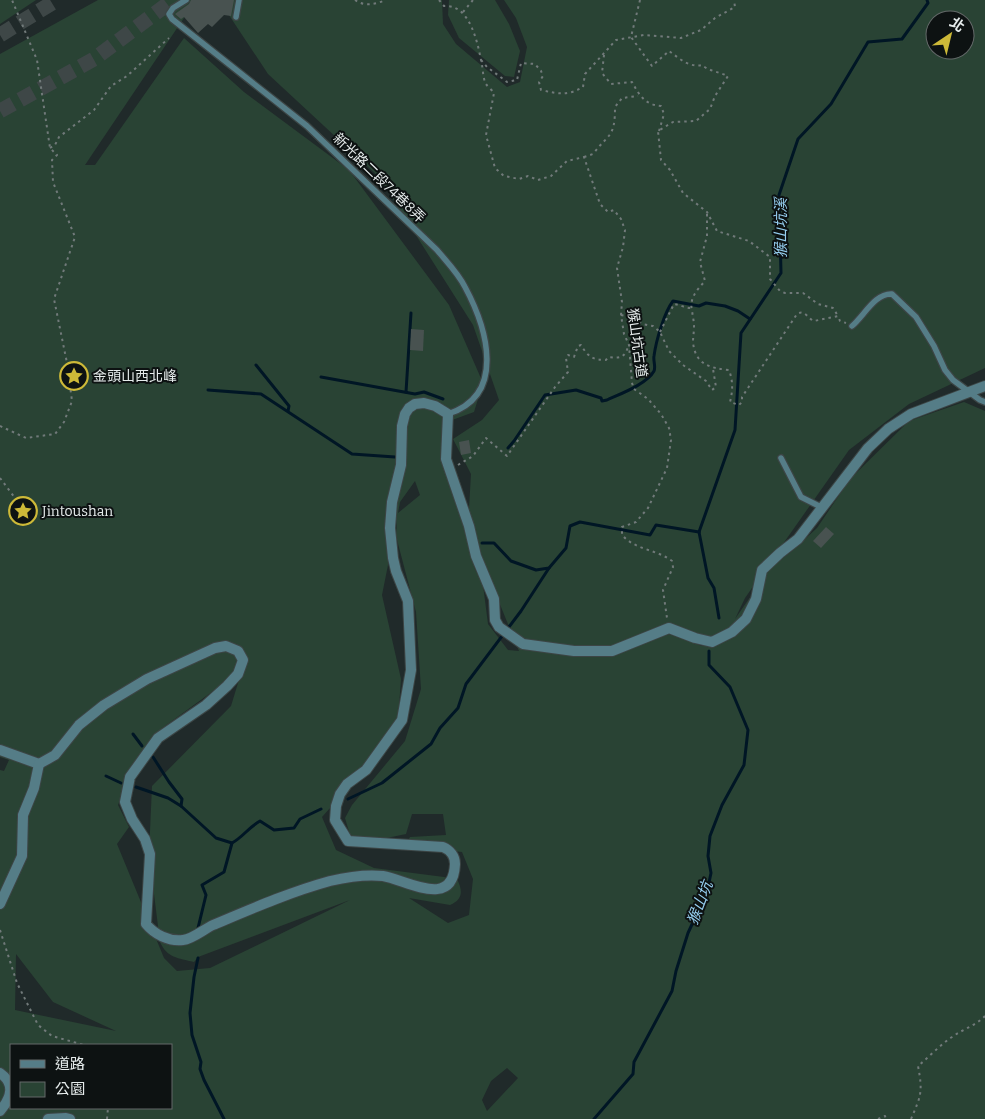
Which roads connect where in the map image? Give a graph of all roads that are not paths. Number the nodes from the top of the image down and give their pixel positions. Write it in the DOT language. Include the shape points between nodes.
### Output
graph roads {
  1 [pos="186,0"];
  2 [pos="239,0"];
  3 [pos="236,17"];
  4 [pos="852,326"];
  5 [pos="985,386"];
  6 [pos="969,393"];
  7 [pos="985,402"];
  8 [pos="448,414"];
  9 [pos="780,458"];
  10 [pos="823,508"];
  11 [pos="0,750"];
  12 [pos="39,764"];
  13 [pos="0,904"];
  14 [pos="0,1073"];
  15 [pos="10,1087"];
  16 [pos="10,1094"];
  17 [pos="0,1111"];
  18 [pos="48,1119"];
  19 [pos="70,1119"];
  1 -- 8 [label="lane, 新光路二段74巷8弄" via="172,8 169,14 172,19 307,126 437,250 465,286 483,335 487,375 478,395 467,407"];
  2 -- 3 [label="lane"];
  4 -- 6 [label="lane" via="882,296 892,294 916,317 945,370"];
  5 -- 6 [label="street"];
  6 -- 7 [label="lane"];
  6 -- 10 [label="street" via="911,414 888,429 868,448"];
  8 -- 10 [label="street" via="446,459 476,556 494,599 495,620 499,627 523,644 574,651 612,651 669,628 712,642 732,632 746,619 756,599 762,570 798,539"];
  8 -- 12 [label="street" via="435,406 416,404 409,408 402,426 401,465 389,517 393,558 408,601 411,670 402,720 366,770 347,784 340,794 334,820 348,840 443,847 450,851 455,861 454,875 448,884 430,890 383,876 350,876 307,888 210,926 184,940 170,939 151,931 146,924 150,854 146,839 125,802 130,777 158,738 206,705 238,674 243,660 238,651 226,646 147,679 104,705 79,725 55,755"];
  9 -- 10 [label="lane" via="801,498"];
  11 -- 12 [label="street"];
  12 -- 13 [label="street" via="23,815 22,856"];
  14 -- 15 [label="street" via="7,1077"];
  16 -- 17 [label="street"];
  18 -- 19 [label="street"];
}
